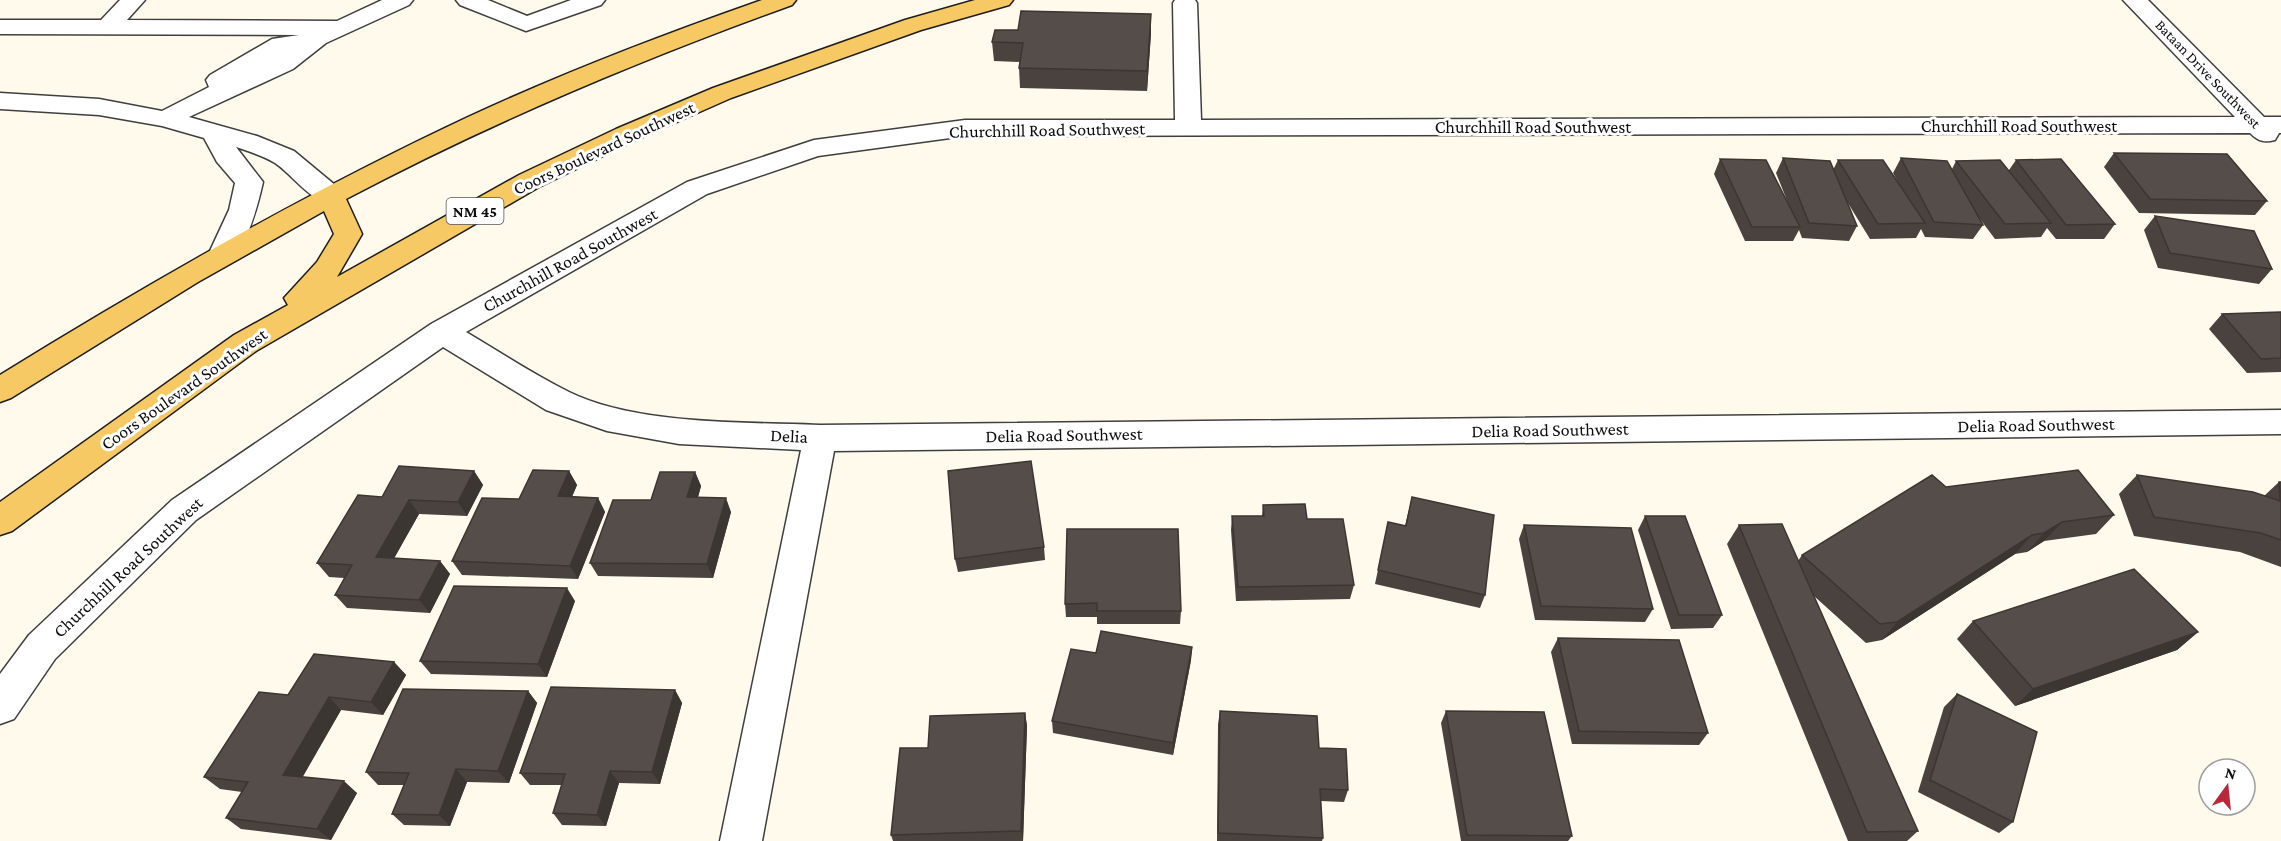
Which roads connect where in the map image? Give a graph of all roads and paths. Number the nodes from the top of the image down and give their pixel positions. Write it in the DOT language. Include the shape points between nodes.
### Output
graph roads {
  1 [pos="133,0"];
  2 [pos="401,0"];
  3 [pos="468,0"];
  4 [pos="593,0"];
  5 [pos="784,0"];
  6 [pos="1001,0"];
  7 [pos="2135,0"];
  8 [pos="1185,3"];
  9 [pos="0,27"];
  10 [pos="342,27"];
  11 [pos="107,28"];
  12 [pos="315,41"];
  13 [pos="223,90"];
  14 [pos="0,101"];
  15 [pos="165,119"];
  16 [pos="2269,125"];
  17 [pos="1188,128"];
  18 [pos="216,135"];
  19 [pos="2281,148"];
  20 [pos="331,196"];
  21 [pos="224,253"];
  22 [pos="442,332"];
  23 [pos="245,343"];
  24 [pos="0,390"];
  25 [pos="2281,422"];
  26 [pos="820,438"];
  27 [pos="0,520"];
  28 [pos="0,706"];
  29 [pos="741,841"];
  1 -- 11 [label="street"];
  2 -- 10 [label="street"];
  3 -- 4 [label="street" via="526,24"];
  5 -- 20 [label="main road" via="548,91 392,163"];
  6 -- 23 [label="main road, Coors Boulevard Southwest / NM 45" via="913,25 722,93 625,135 529,181"];
  7 -- 16 [label="street, Bataan Drive Southwest"];
  8 -- 17 [label="street"];
  9 -- 11 [label="street"];
  10 -- 11 [label="street"];
  10 -- 12 [label="street"];
  12 -- 13 [label="street" via="284,64"];
  12 -- 13 [label="street" via="281,44 219,81"];
  13 -- 15 [label="street"];
  14 -- 15 [label="street" via="99,107"];
  15 -- 18 [label="street"];
  16 -- 17 [label="street, Churchhill Road Southwest"];
  16 -- 19 [label="street, Bataan Drive Southwest"];
  17 -- 22 [label="street, Churchhill Road Southwest" via="965,128 813,148 697,188"];
  18 -- 20 [label="street" via="248,142 284,157"];
  18 -- 21 [label="street" via="227,156 249,182 243,210"];
  20 -- 21 [label="main road"];
  20 -- 23 [label="main road" via="348,234 334,261 315,286"];
  21 -- 24 [label="main road"];
  22 -- 26 [label="street, Delia" via="558,401 607,419 679,430"];
  22 -- 28 [label="street, Churchhill Road Southwest" via="184,510 42,647"];
  23 -- 27 [label="main road, Coors Boulevard Southwest / NM 45"];
  25 -- 26 [label="street, Delia Road Southwest"];
  26 -- 29 [label="street, Delia"];
}
